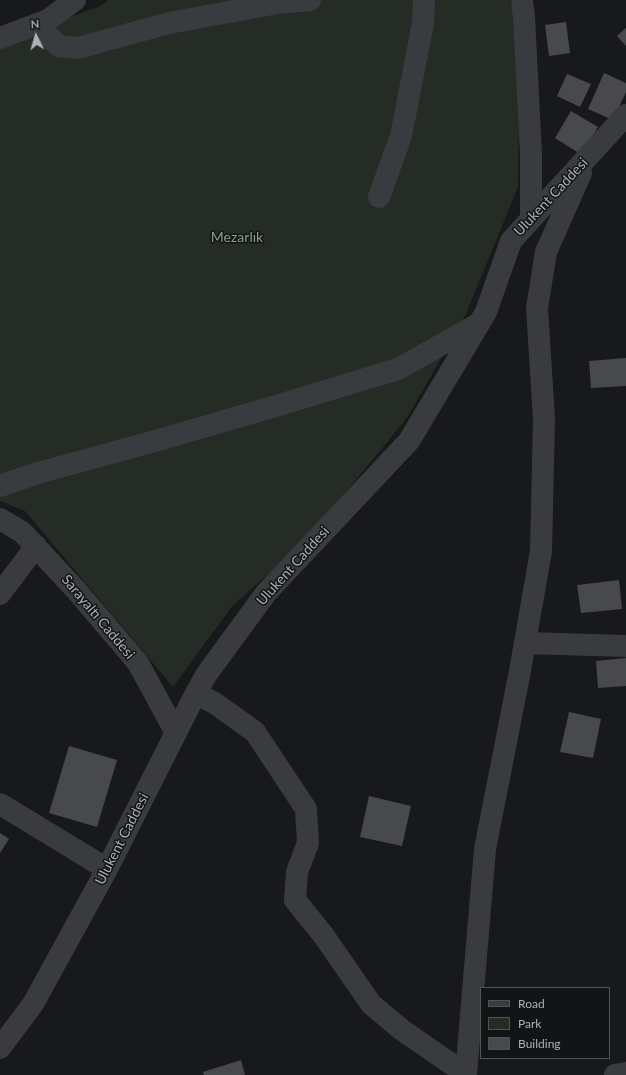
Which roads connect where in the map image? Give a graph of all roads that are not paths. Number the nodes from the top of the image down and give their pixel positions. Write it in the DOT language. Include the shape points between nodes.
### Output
graph roads {
  1 [pos="75,0"];
  2 [pos="310,0"];
  3 [pos="424,0"];
  4 [pos="522,0"];
  5 [pos="37,24"];
  6 [pos="0,38"];
  7 [pos="626,115"];
  8 [pos="588,157"];
  9 [pos="379,197"];
  10 [pos="532,218"];
  11 [pos="478,324"];
  12 [pos="0,486"];
  13 [pos="0,519"];
  14 [pos="36,546"];
  15 [pos="0,594"];
  16 [pos="525,643"];
  17 [pos="626,646"];
  18 [pos="196,693"];
  19 [pos="176,733"];
  20 [pos="0,804"];
  21 [pos="107,869"];
  22 [pos="0,1048"];
  23 [pos="626,1073"];
  24 [pos="466,1074"];
  25 [pos="615,1075"];
  1 -- 5 [label="street" via="48,20"];
  2 -- 5 [label="street" via="278,3 169,23 78,48 58,46"];
  3 -- 9 [label="street" via="423,24 401,136"];
  4 -- 10 [label="street"];
  5 -- 6 [label="street"];
  7 -- 8 [label="street, Ulukent Caddesi"];
  8 -- 10 [label="street, Ulukent Caddesi"];
  8 -- 16 [label="street" via="546,252 537,308 544,418 541,551"];
  10 -- 11 [label="street, Ulukent Caddesi" via="511,241 486,312"];
  11 -- 12 [label="street" via="398,369"];
  11 -- 18 [label="street, Ulukent Caddesi" via="409,441 266,592 206,675"];
  13 -- 14 [label="street, Sarayaltı Caddesi" via="22,532"];
  14 -- 15 [label="street"];
  14 -- 19 [label="street, Sarayaltı Caddesi" via="138,663"];
  16 -- 17 [label="street"];
  16 -- 24 [label="street" via="485,849"];
  18 -- 19 [label="street, Ulukent Caddesi"];
  18 -- 24 [label="street" via="255,732 306,809 308,843 297,872 295,900 324,936 371,1004 402,1030"];
  19 -- 21 [label="street, Ulukent Caddesi"];
  20 -- 21 [label="street"];
  21 -- 22 [label="street, Ulukent Caddesi" via="33,1004"];
  23 -- 25 [label="street"];
}
